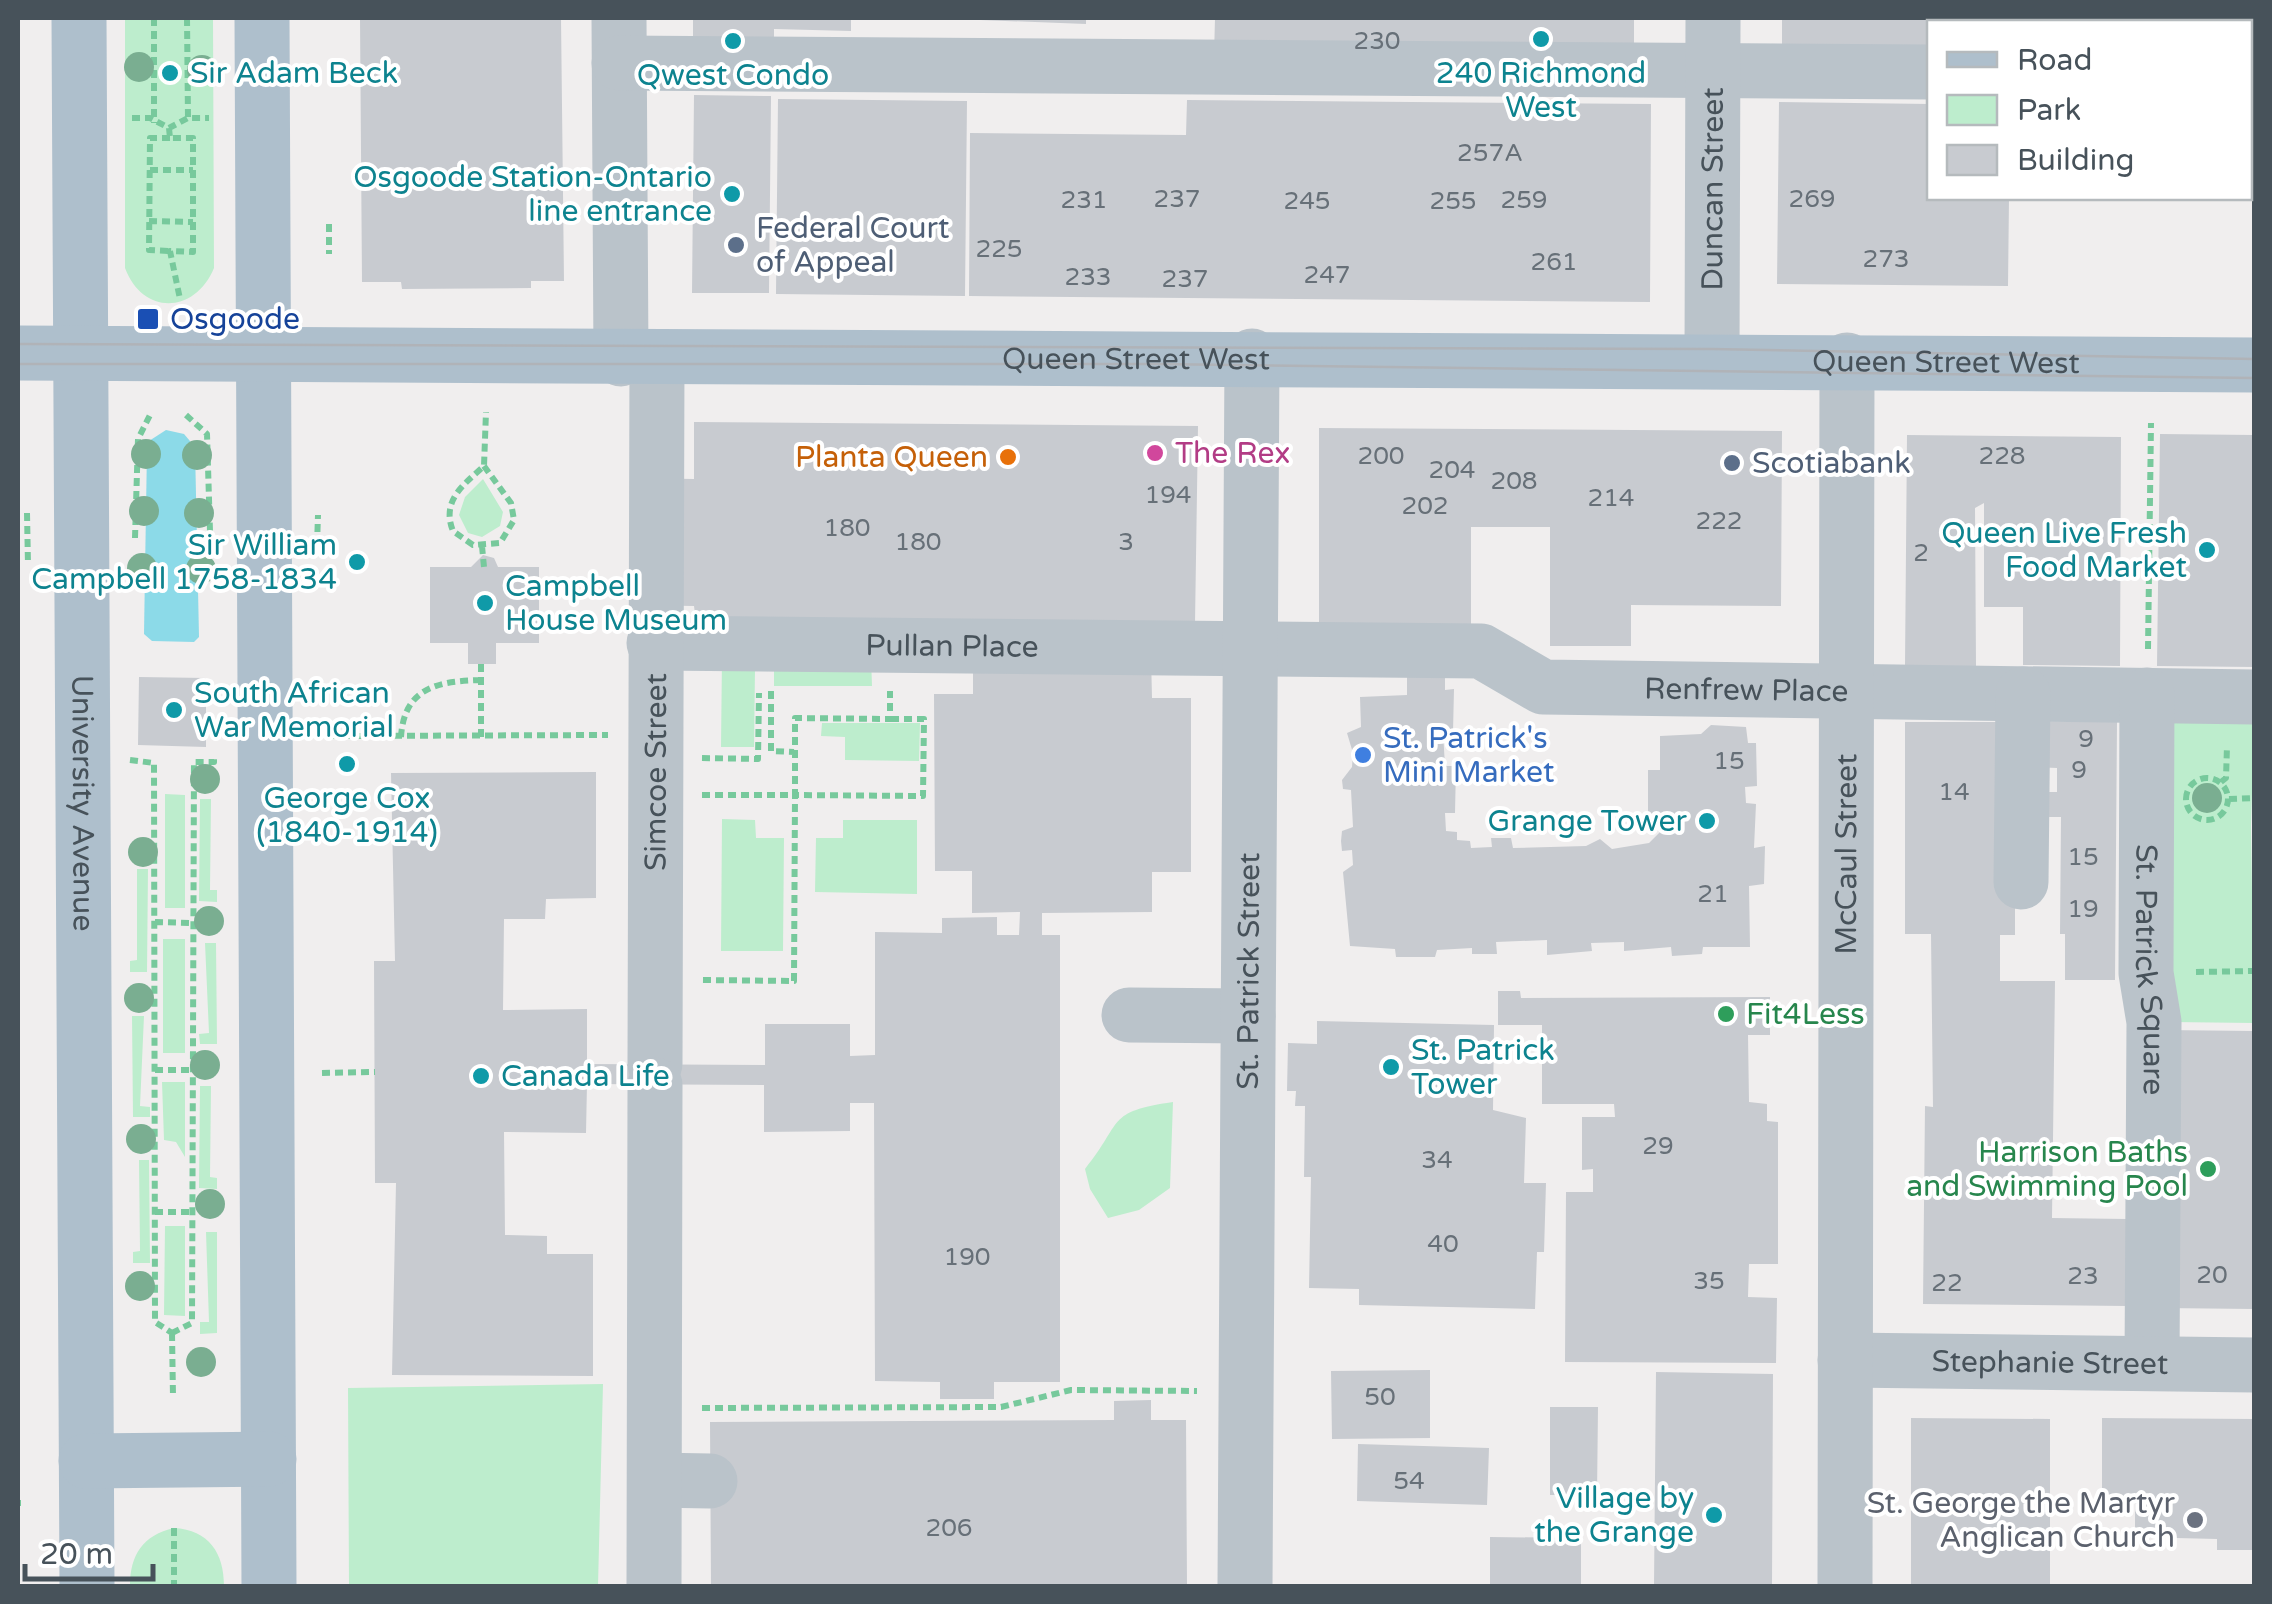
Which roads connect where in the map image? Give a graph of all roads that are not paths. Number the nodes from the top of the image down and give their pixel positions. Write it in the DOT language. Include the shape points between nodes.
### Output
graph roads {
  1 [pos="79,18"];
  2 [pos="262,18"];
  3 [pos="1714,18"];
  4 [pos="619,40"];
  5 [pos="1712,72"];
  6 [pos="1927,72"];
  7 [pos="18,354"];
  8 [pos="81,354"];
  9 [pos="264,356"];
  10 [pos="1252,356"];
  11 [pos="639,358"];
  12 [pos="1712,360"];
  13 [pos="1847,360"];
  14 [pos="2254,366"];
  15 [pos="654,643"];
  16 [pos="1250,649"];
  17 [pos="2147,676"];
  18 [pos="1846,691"];
  19 [pos="2023,694"];
  20 [pos="2254,697"];
  21 [pos="2021,882"];
  22 [pos="1130,1015"];
  23 [pos="1248,1016"];
  24 [pos="1846,1360"];
  25 [pos="2152,1363"];
  26 [pos="2254,1364"];
  27 [pos="655,1459"];
  28 [pos="269,1460"];
  29 [pos="86,1461"];
  30 [pos="710,1481"];
  31 [pos="88,1586"];
  32 [pos="270,1586"];
  33 [pos="654,1586"];
  34 [pos="1245,1586"];
  35 [pos="1845,1586"];
  1 -- 8 [label="main road, University Avenue"];
  2 -- 9 [label="main road"];
  3 -- 5 [label="street, Duncan Street"];
  4 -- 5 [label="street"];
  4 -- 11 [label="street, Simcoe Street"];
  5 -- 6 [label="street"];
  5 -- 12 [label="street, Duncan Street"];
  7 -- 8 [label="main road, Queen Street West"];
  8 -- 9 [label="main road, Queen Street West"];
  8 -- 29 [label="main road, University Avenue"];
  9 -- 11 [label="main road, Queen Street West"];
  9 -- 28 [label="main road"];
  10 -- 11 [label="main road, Queen Street West"];
  10 -- 12 [label="main road, Queen Street West"];
  10 -- 16 [label="street, St. Patrick Street"];
  11 -- 15 [label="street, Simcoe Street"];
  12 -- 13 [label="main road, Queen Street West"];
  13 -- 14 [label="main road, Queen Street West"];
  13 -- 18 [label="street, McCaul Street"];
  15 -- 16 [label="street, Pullan Place"];
  15 -- 27 [label="street, Simcoe Street" via="678,746 655,1074"];
  16 -- 18 [label="street, Renfrew Place" via="1481,650 1543,688"];
  16 -- 23 [label="street, St. Patrick Street"];
  17 -- 19 [label="street, Renfrew Place"];
  17 -- 20 [label="street, Renfrew Place"];
  17 -- 25 [label="street, St. Patrick Square"];
  18 -- 19 [label="street, Renfrew Place"];
  18 -- 24 [label="street, McCaul Street"];
  19 -- 21 [label="street"];
  22 -- 23 [label="street"];
  23 -- 34 [label="street, St. Patrick Street"];
  24 -- 25 [label="street, Stephanie Street"];
  24 -- 35 [label="street, McCaul Street"];
  25 -- 26 [label="street, Stephanie Street"];
  27 -- 30 [label="street"];
  27 -- 33 [label="street, Simcoe Street"];
  28 -- 29 [label="main road"];
  28 -- 32 [label="main road"];
  29 -- 31 [label="main road, University Avenue"];
}
